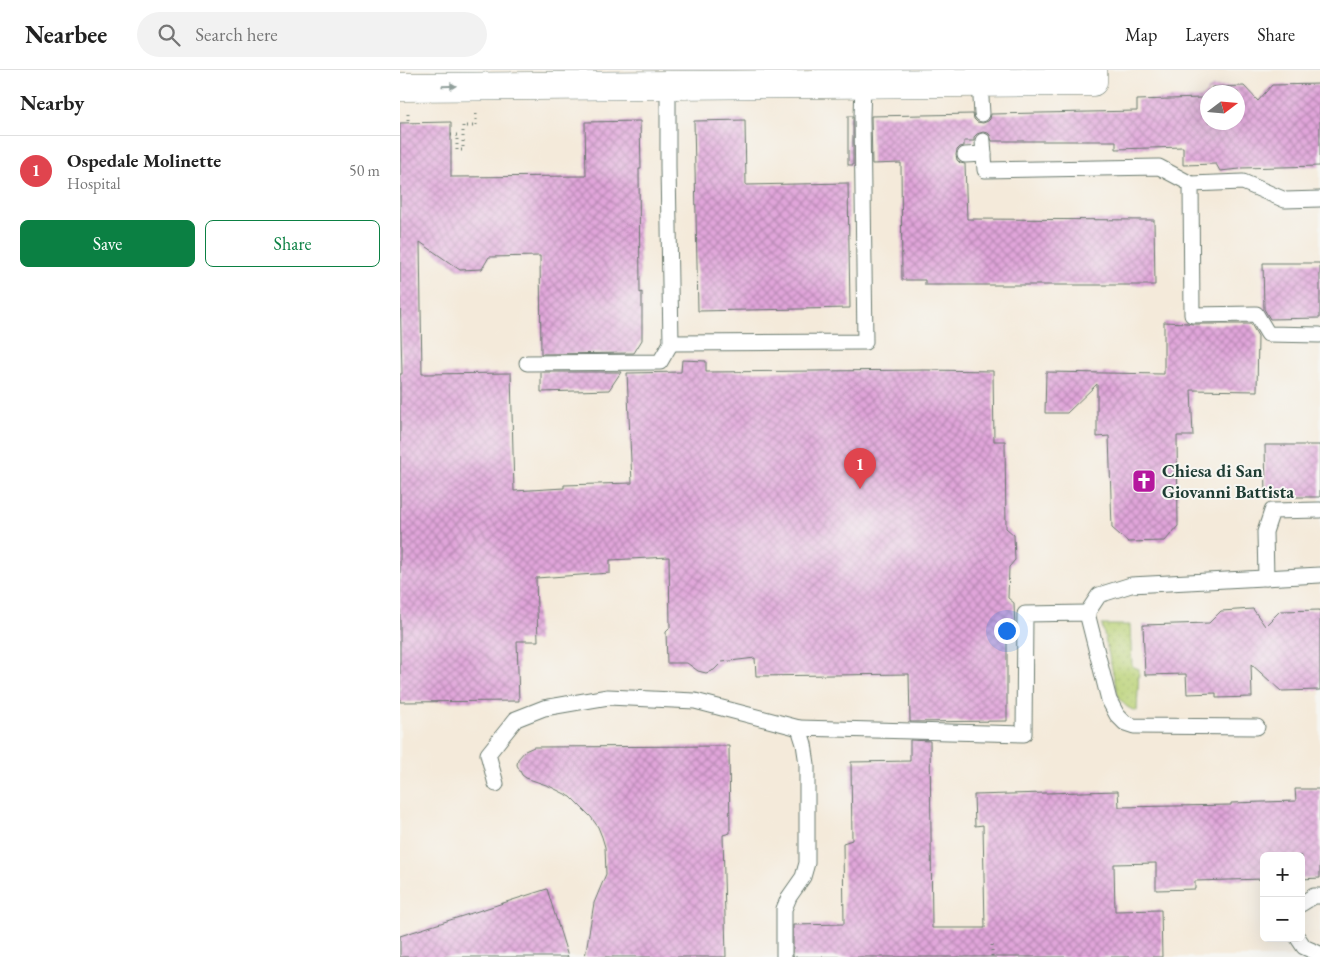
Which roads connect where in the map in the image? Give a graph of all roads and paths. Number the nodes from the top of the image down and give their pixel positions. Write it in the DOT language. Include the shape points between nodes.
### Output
graph roads {
  1 [pos="1093,76"];
  2 [pos="667,77"];
  3 [pos="409,81"];
  4 [pos="980,82"];
  5 [pos="862,83"];
  6 [pos="475,86"];
  7 [pos="982,114"];
  8 [pos="451,135"];
  9 [pos="965,155"];
  10 [pos="1191,184"];
  11 [pos="1320,199"];
  12 [pos="1320,335"];
  13 [pos="671,343"];
  14 [pos="527,363"];
  15 [pos="1320,510"];
  16 [pos="1320,576"];
  17 [pos="1266,578"];
  18 [pos="1087,613"];
  19 [pos="1257,726"];
  20 [pos="799,728"];
  21 [pos="496,784"];
  22 [pos="1320,896"];
  23 [pos="1305,902"];
  24 [pos="1301,942"];
  25 [pos="992,945"];
  26 [pos="1320,954"];
  27 [pos="784,957"];
  28 [pos="992,957"];
  1 -- 4 [label="street"];
  2 -- 5 [label="street"];
  2 -- 6 [label="street"];
  2 -- 13 [label="lane"];
  3 -- 6 [label="street, one-way"];
  4 -- 5 [label="street"];
  4 -- 7 [label="lane"];
  5 -- 13 [label="lane" via="869,158 865,342"];
  6 -- 8 [label="path" via="476,126 463,126 463,150 457,150 457,135"];
  9 -- 10 [label="lane" via="984,148 985,170 1159,167"];
  10 -- 11 [label="lane" via="1243,182 1285,200"];
  10 -- 12 [label="lane" via="1192,315 1256,314 1268,334"];
  13 -- 14 [label="lane" via="660,362"];
  15 -- 17 [label="lane" via="1272,511 1265,532"];
  16 -- 17 [label="lane"];
  17 -- 18 [label="lane" via="1131,585 1099,595"];
  18 -- 19 [label="lane" via="1109,700 1125,723 1134,726"];
  18 -- 20 [label="lane" via="1025,614 1024,734"];
  20 -- 21 [label="lane" via="695,701 608,698 544,708 516,719 488,754"];
  20 -- 27 [label="lane" via="807,764 808,863 784,909"];
  22 -- 23 [label="lane"];
  24 -- 26 [label="lane"];
  25 -- 28 [label="path"];
}
